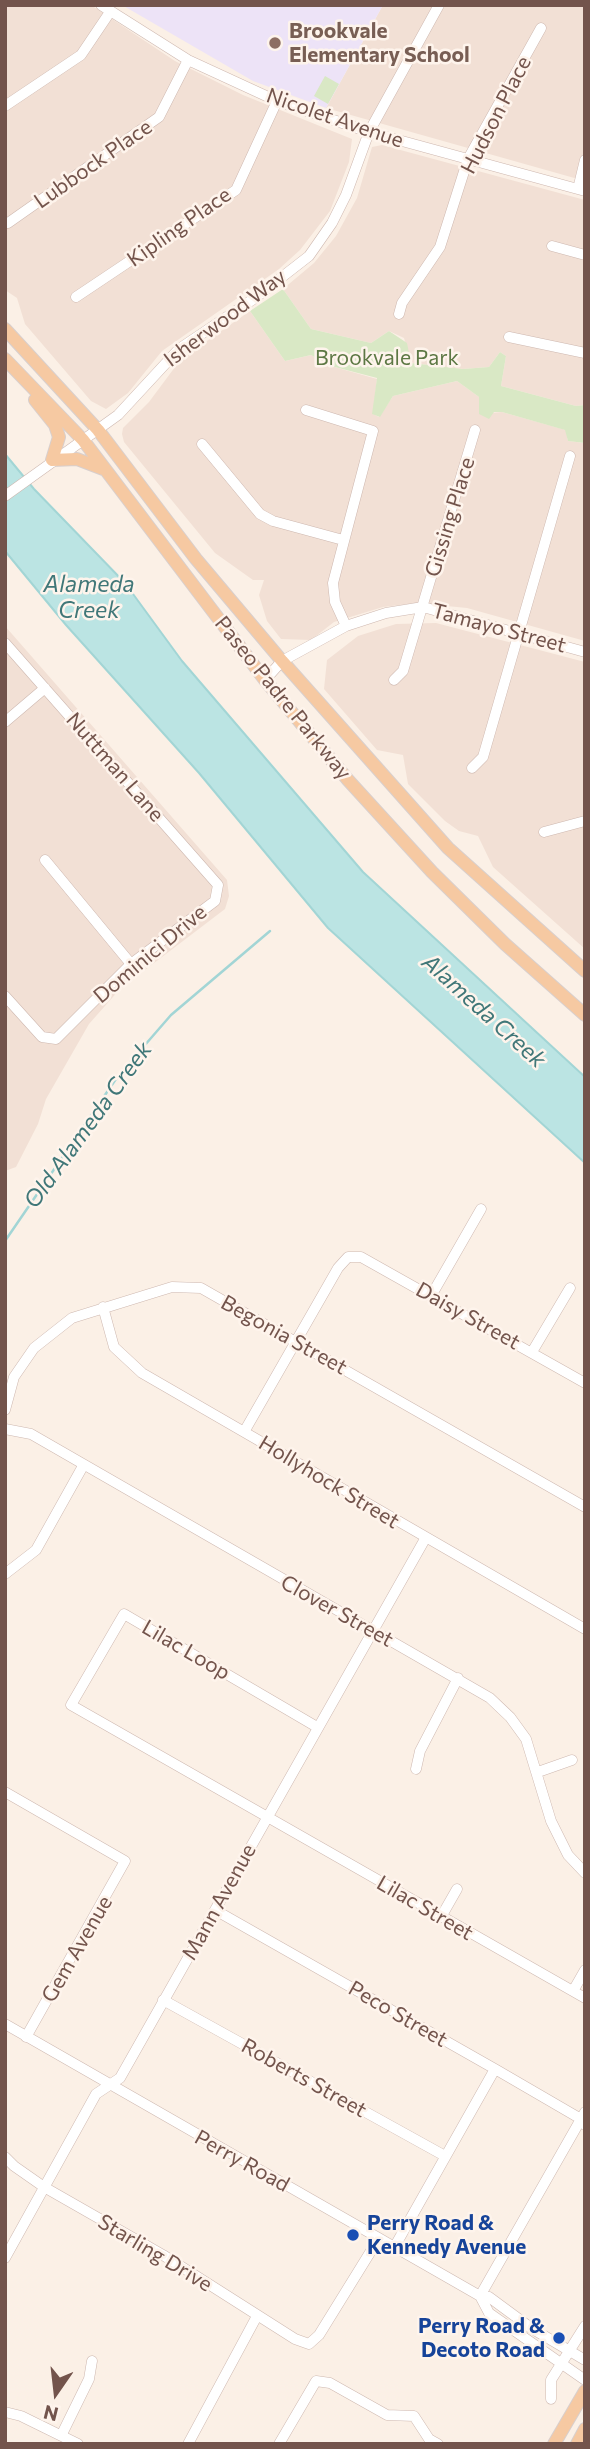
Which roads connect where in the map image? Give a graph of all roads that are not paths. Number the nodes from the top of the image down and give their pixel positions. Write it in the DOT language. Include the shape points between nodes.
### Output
graph roads {
  1 [pos="439,5"];
  2 [pos="106,8"];
  3 [pos="541,28"];
  4 [pos="188,60"];
  5 [pos="277,101"];
  6 [pos="5,106"];
  7 [pos="369,132"];
  8 [pos="468,159"];
  9 [pos="585,160"];
  10 [pos="581,190"];
  11 [pos="8,223"];
  12 [pos="552,246"];
  13 [pos="585,255"];
  14 [pos="76,297"];
  15 [pos="399,314"];
  16 [pos="5,329"];
  17 [pos="509,337"];
  18 [pos="585,353"];
  19 [pos="6,360"];
  20 [pos="306,410"];
  21 [pos="99,430"];
  22 [pos="475,430"];
  23 [pos="83,440"];
  24 [pos="202,444"];
  25 [pos="570,456"];
  26 [pos="51,461"];
  27 [pos="106,471"];
  28 [pos="5,496"];
  29 [pos="343,540"];
  30 [pos="423,607"];
  31 [pos="346,626"];
  32 [pos="521,634"];
  33 [pos="5,643"];
  34 [pos="585,652"];
  35 [pos="282,661"];
  36 [pos="265,680"];
  37 [pos="394,680"];
  38 [pos="45,688"];
  39 [pos="5,722"];
  40 [pos="471,768"];
  41 [pos="585,821"];
  42 [pos="544,832"];
  43 [pos="45,860"];
  44 [pos="218,894"];
  45 [pos="131,964"];
  46 [pos="585,971"];
  47 [pos="5,996"];
  48 [pos="585,1015"];
  49 [pos="481,1209"];
  50 [pos="569,1288"];
  51 [pos="431,1296"];
  52 [pos="103,1307"];
  53 [pos="297,1341"];
  54 [pos="532,1352"];
  55 [pos="585,1383"];
  56 [pos="5,1410"];
  57 [pos="5,1429"];
  58 [pos="244,1432"];
  59 [pos="83,1466"];
  60 [pos="585,1507"];
  61 [pos="425,1539"];
  62 [pos="5,1574"];
  63 [pos="585,1629"];
  64 [pos="371,1631"];
  65 [pos="458,1678"];
  66 [pos="317,1727"];
  67 [pos="572,1760"];
  68 [pos="416,1769"];
  69 [pos="538,1772"];
  70 [pos="5,1792"];
  71 [pos="266,1818"];
  72 [pos="585,1873"];
  73 [pos="457,1889"];
  74 [pos="215,1909"];
  75 [pos="441,1917"];
  76 [pos="585,1970"];
  77 [pos="573,1991"];
  78 [pos="585,1998"];
  79 [pos="163,2000"];
  80 [pos="5,2024"];
  81 [pos="26,2037"];
  82 [pos="495,2069"];
  83 [pos="109,2085"];
  84 [pos="584,2119"];
  85 [pos="445,2156"];
  86 [pos="5,2157"];
  87 [pos="44,2187"];
  88 [pos="379,2238"];
  89 [pos="395,2246"];
  90 [pos="5,2258"];
  91 [pos="480,2296"];
  92 [pos="257,2316"];
  93 [pos="585,2326"];
  94 [pos="568,2351"];
  95 [pos="585,2360"];
  96 [pos="92,2361"];
  97 [pos="561,2363"];
  98 [pos="585,2380"];
  99 [pos="585,2391"];
  100 [pos="551,2399"];
  101 [pos="5,2412"];
  102 [pos="585,2429"];
  103 [pos="62,2434"];
  104 [pos="78,2444"];
  105 [pos="188,2444"];
  106 [pos="279,2444"];
  107 [pos="438,2444"];
  108 [pos="555,2444"];
  109 [pos="577,2444"];
  1 -- 7 [label="street, Isherwood Way"];
  2 -- 4 [label="street, Nicolet Avenue"];
  2 -- 6 [label="street" via="82,55"];
  3 -- 8 [label="street, Hudson Place"];
  4 -- 5 [label="street, Nicolet Avenue"];
  4 -- 11 [label="street, Lubbock Place" via="159,117"];
  5 -- 7 [label="street, Nicolet Avenue"];
  5 -- 14 [label="street, Kipling Place" via="236,190"];
  7 -- 8 [label="street, Nicolet Avenue"];
  7 -- 21 [label="street, Isherwood Way" via="346,195 309,256 179,349"];
  8 -- 10 [label="street, Nicolet Avenue"];
  8 -- 15 [label="street, Hudson Place" via="440,247"];
  9 -- 10 [label="street"];
  12 -- 13 [label="street"];
  16 -- 21 [label="main road, Paseo Padre Parkway"];
  17 -- 18 [label="street"];
  19 -- 23 [label="main road, Paseo Padre Parkway"];
  19 -- 26 [label="main road" via="55,425 59,437"];
  20 -- 29 [label="street" via="373,431"];
  21 -- 23 [label="street, Isherwood Way"];
  21 -- 35 [label="main road, Paseo Padre Parkway" via="196,559"];
  22 -- 30 [label="street, Gissing Place"];
  23 -- 26 [label="street, Isherwood Way"];
  23 -- 27 [label="main road, Paseo Padre Parkway"];
  24 -- 29 [label="street" via="260,514"];
  25 -- 32 [label="street"];
  26 -- 27 [label="main road" via="77,459"];
  26 -- 28 [label="street, Isherwood Way"];
  27 -- 36 [label="main road, Paseo Padre Parkway"];
  29 -- 31 [label="street" via="333,583 335,602"];
  30 -- 31 [label="street, Tamayo Street"];
  30 -- 32 [label="street, Tamayo Street"];
  30 -- 37 [label="street, Gissing Place" via="403,671"];
  31 -- 35 [label="street, Tamayo Street"];
  32 -- 34 [label="street, Tamayo Street"];
  32 -- 40 [label="street" via="483,757"];
  33 -- 38 [label="street, Nuttman Lane"];
  35 -- 36 [label="street, Tamayo Street"];
  35 -- 46 [label="main road, Paseo Padre Parkway" via="448,848"];
  36 -- 48 [label="main road, Paseo Padre Parkway" via="432,872"];
  38 -- 39 [label="street"];
  38 -- 44 [label="street, Nuttman Lane" via="218,885"];
  41 -- 42 [label="street"];
  43 -- 45 [label="street"];
  44 -- 45 [label="street, Dominici Drive" via="215,901"];
  45 -- 47 [label="street, Dominici Drive" via="50,1041"];
  49 -- 51 [label="street"];
  50 -- 54 [label="street"];
  51 -- 53 [label="street, Daisy Street" via="361,1257 348,1257"];
  51 -- 54 [label="street, Daisy Street"];
  52 -- 53 [label="street, Begonia Street" via="172,1287 201,1288"];
  52 -- 56 [label="street, Begonia Street" via="72,1318 34,1348 14,1377"];
  52 -- 58 [label="street, Hollyhock Street" via="114,1347 142,1373"];
  53 -- 58 [label="street"];
  53 -- 60 [label="street, Begonia Street"];
  54 -- 55 [label="street, Daisy Street"];
  57 -- 59 [label="street, Clover Street" via="31,1434"];
  58 -- 61 [label="street, Hollyhock Street"];
  59 -- 62 [label="street" via="36,1550"];
  59 -- 64 [label="street, Clover Street"];
  61 -- 63 [label="street, Hollyhock Street"];
  61 -- 64 [label="street, Mann Avenue"];
  64 -- 65 [label="street, Clover Street"];
  64 -- 66 [label="street, Mann Avenue"];
  65 -- 68 [label="street" via="420,1751"];
  65 -- 69 [label="street, Clover Street" via="510,1717 526,1739"];
  66 -- 71 [label="street, Mann Avenue"];
  66 -- 71 [label="street, Lilac Loop" via="124,1614 71,1705"];
  67 -- 69 [label="street"];
  69 -- 72 [label="street, Clover Street" via="551,1821 568,1855"];
  70 -- 81 [label="street, Gem Avenue" via="125,1861"];
  71 -- 74 [label="street, Mann Avenue"];
  71 -- 75 [label="street, Lilac Street"];
  73 -- 75 [label="street"];
  74 -- 79 [label="street, Mann Avenue"];
  74 -- 82 [label="street, Peco Street"];
  75 -- 77 [label="street, Lilac Street"];
  76 -- 77 [label="street"];
  77 -- 78 [label="street, Lilac Street"];
  79 -- 83 [label="street, Mann Avenue" via="120,2078"];
  79 -- 85 [label="street, Roberts Street"];
  80 -- 81 [label="street, Perry Road"];
  81 -- 83 [label="street, Perry Road"];
  82 -- 84 [label="street, Peco Street"];
  82 -- 85 [label="street"];
  83 -- 87 [label="street, Mann Avenue" via="96,2094"];
  83 -- 88 [label="street, Perry Road"];
  84 -- 91 [label="street"];
  85 -- 89 [label="street"];
  86 -- 87 [label="street, Starling Drive"];
  87 -- 90 [label="street, Mann Avenue"];
  87 -- 92 [label="street, Starling Drive"];
  88 -- 89 [label="street, Perry Road"];
  88 -- 92 [label="street, Starling Drive" via="309,2344"];
  89 -- 91 [label="street, Perry Road"];
  91 -- 94 [label="street, Perry Road" via="489,2297"];
  91 -- 97 [label="street, Perry Road" via="489,2313"];
  92 -- 105 [label="street"];
  93 -- 94 [label="street"];
  94 -- 95 [label="street, Perry Road"];
  94 -- 97 [label="street"];
  96 -- 103 [label="street" via="89,2379"];
  97 -- 98 [label="street, Perry Road"];
  97 -- 100 [label="street" via="548,2389"];
  99 -- 108 [label="main road"];
  101 -- 103 [label="street"];
  102 -- 109 [label="main road"];
  103 -- 104 [label="street"];
  106 -- 107 [label="street" via="316,2381 330,2383 387,2415 414,2416 429,2439"];
}
